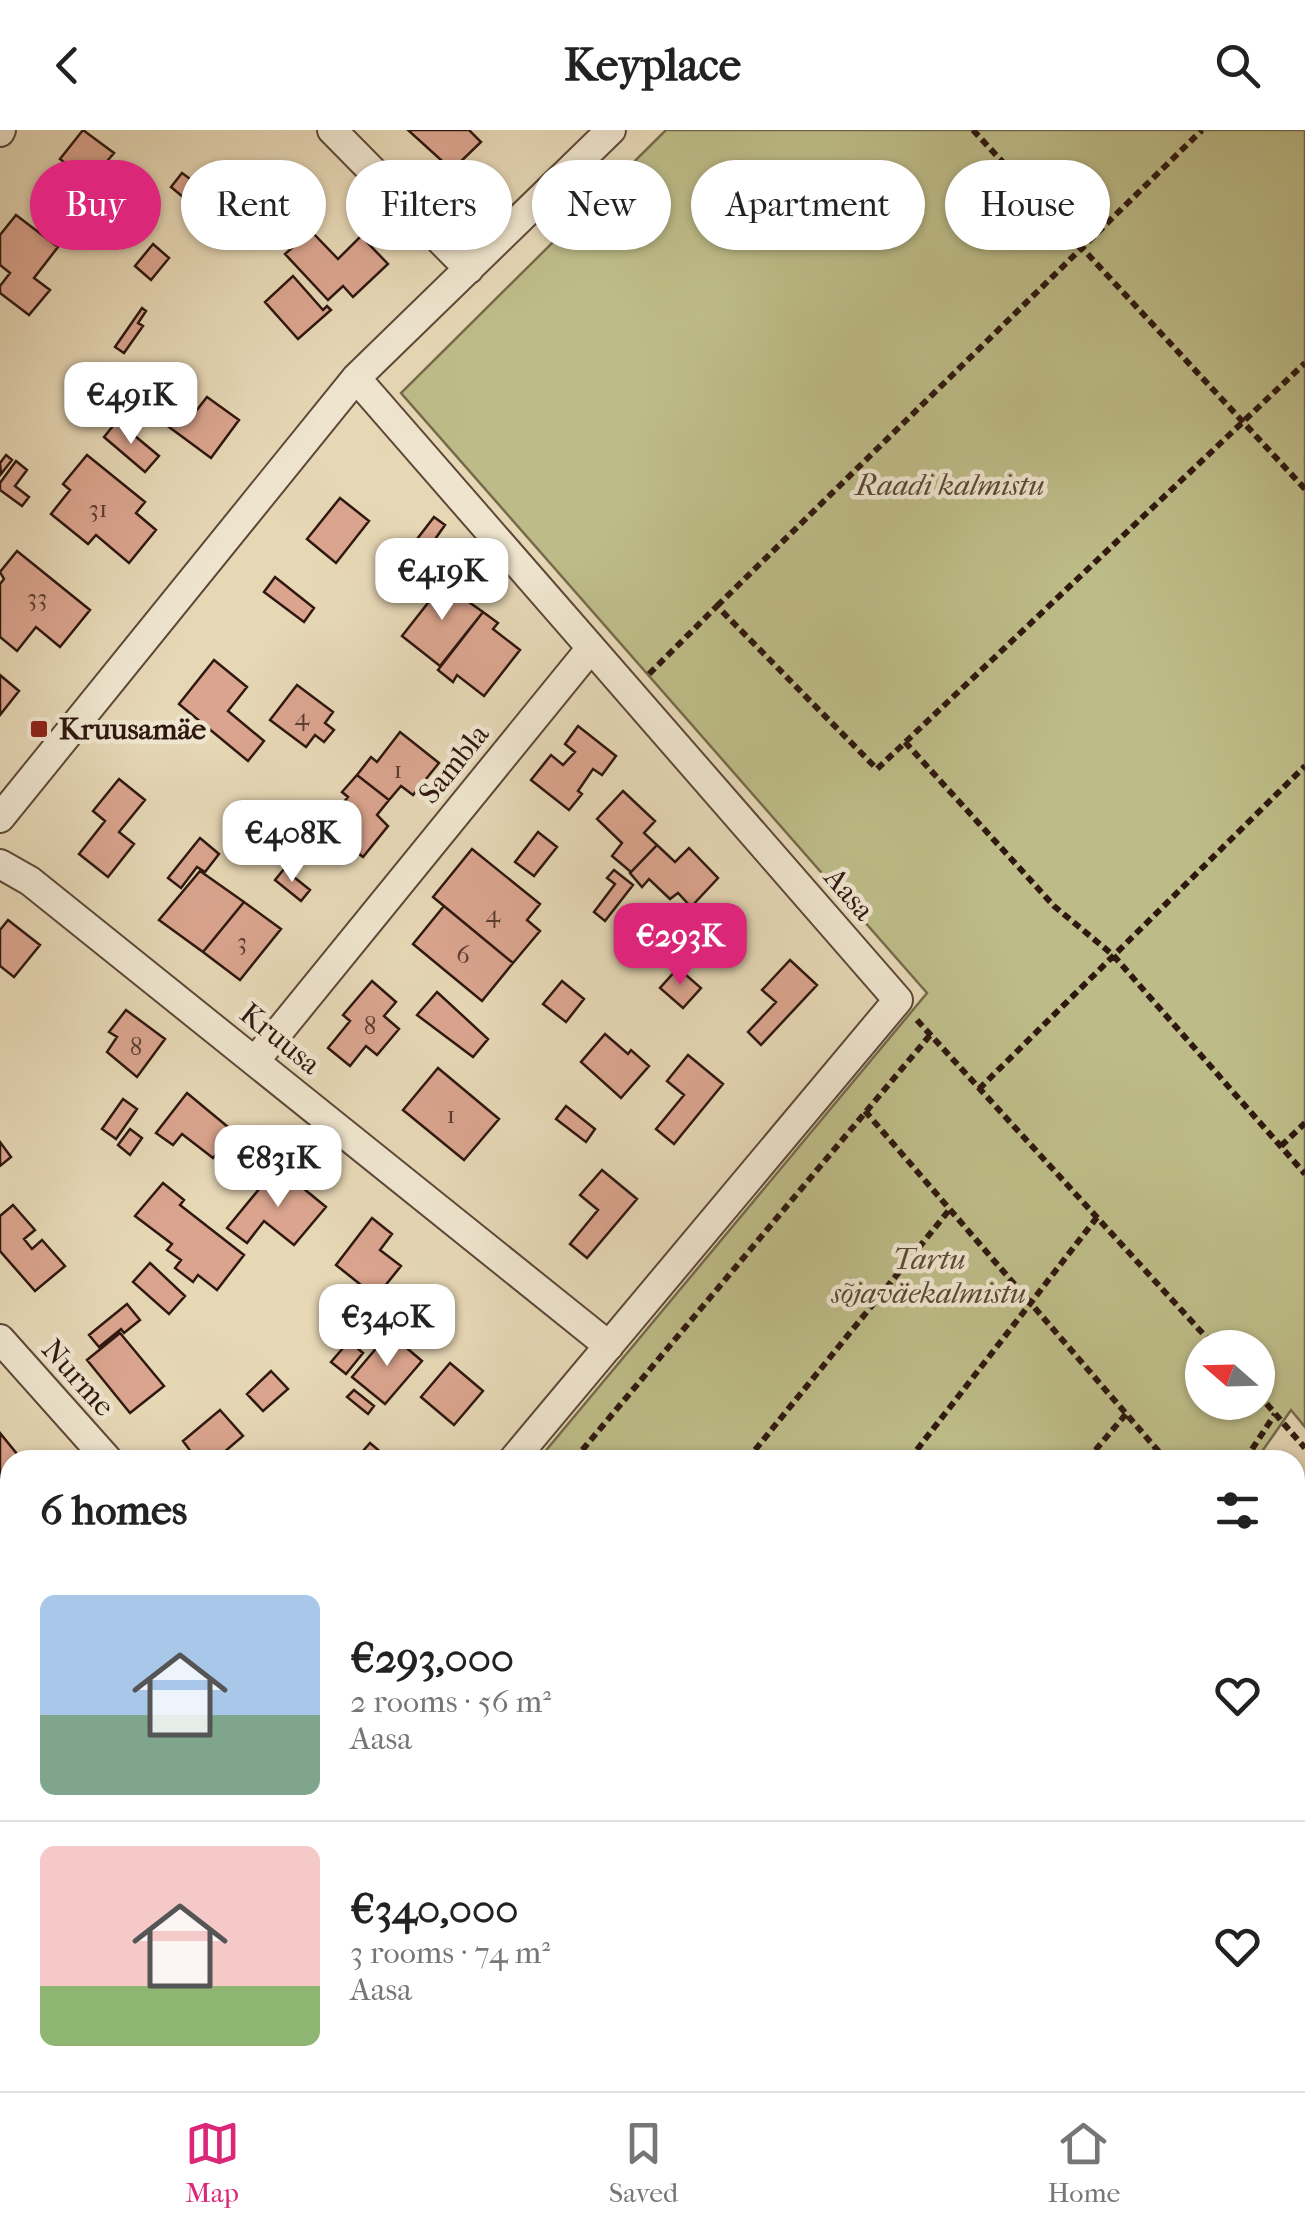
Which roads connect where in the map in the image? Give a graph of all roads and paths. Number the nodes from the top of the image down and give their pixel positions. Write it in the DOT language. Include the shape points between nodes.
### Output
graph roads {
  1 [pos="332,130"];
  2 [pos="611,130"];
  3 [pos="973,130"];
  4 [pos="1202,130"];
  5 [pos="1001,160"];
  6 [pos="1110,220"];
  7 [pos="1079,250"];
  8 [pos="1087,250"];
  9 [pos="469,270"];
  10 [pos="1305,363"];
  11 [pos="356,378"];
  12 [pos="1243,425"];
  13 [pos="1305,489"];
  14 [pos="717,606"];
  15 [pos="591,648"];
  16 [pos="630,692"];
  17 [pos="905,742"];
  18 [pos="1305,766"];
  19 [pos="0,818"];
  20 [pos="0,864"];
  21 [pos="1114,955"];
  22 [pos="898,1000"];
  23 [pos="931,1034"];
  24 [pos="256,1061"];
  25 [pos="979,1090"];
  26 [pos="865,1110"];
  27 [pos="1305,1123"];
  28 [pos="1281,1146"];
  29 [pos="1305,1174"];
  30 [pos="950,1209"];
  31 [pos="1098,1216"];
  32 [pos="1030,1302"];
  33 [pos="1200,1330"];
  34 [pos="0,1340"];
  35 [pos="609,1346"];
  36 [pos="1126,1414"];
  37 [pos="1275,1414"];
  38 [pos="1271,1420"];
  39 [pos="1305,1448"];
  40 [pos="99,1450"];
  41 [pos="521,1450"];
  42 [pos="582,1450"];
  43 [pos="755,1450"];
  44 [pos="917,1450"];
  45 [pos="1095,1450"];
  46 [pos="1157,1450"];
  47 [pos="1252,1450"];
  1 -- 9 [label="street"];
  2 -- 9 [label="street"];
  3 -- 5 [label="path"];
  4 -- 6 [label="path"];
  7 -- 14 [label="path"];
  8 -- 12 [label="path"];
  9 -- 11 [label="street"];
  10 -- 12 [label="path"];
  11 -- 15 [label="street, Aasa"];
  11 -- 19 [label="street"];
  12 -- 13 [label="path"];
  12 -- 17 [label="path"];
  14 -- 16 [label="path"];
  14 -- 17 [label="path" via="876,769"];
  15 -- 16 [label="street, Aasa"];
  15 -- 24 [label="street, Sambla"];
  16 -- 22 [label="street, Aasa"];
  17 -- 21 [label="path" via="1054,906"];
  18 -- 21 [label="path"];
  20 -- 24 [label="street, Kruusa"];
  21 -- 25 [label="path"];
  21 -- 28 [label="path"];
  22 -- 23 [label="path"];
  22 -- 35 [label="street"];
  23 -- 25 [label="path"];
  23 -- 26 [label="path"];
  24 -- 35 [label="street, Kruusa"];
  25 -- 31 [label="path"];
  26 -- 30 [label="path"];
  26 -- 42 [label="path"];
  27 -- 28 [label="path"];
  28 -- 29 [label="path"];
  30 -- 32 [label="path"];
  30 -- 43 [label="path"];
  31 -- 32 [label="path"];
  31 -- 33 [label="path"];
  32 -- 36 [label="path"];
  32 -- 44 [label="path"];
  34 -- 40 [label="street, Nurme"];
  35 -- 41 [label="street"];
  36 -- 45 [label="path"];
  36 -- 46 [label="path"];
  37 -- 39 [label="path"];
  38 -- 47 [label="path"];
}
